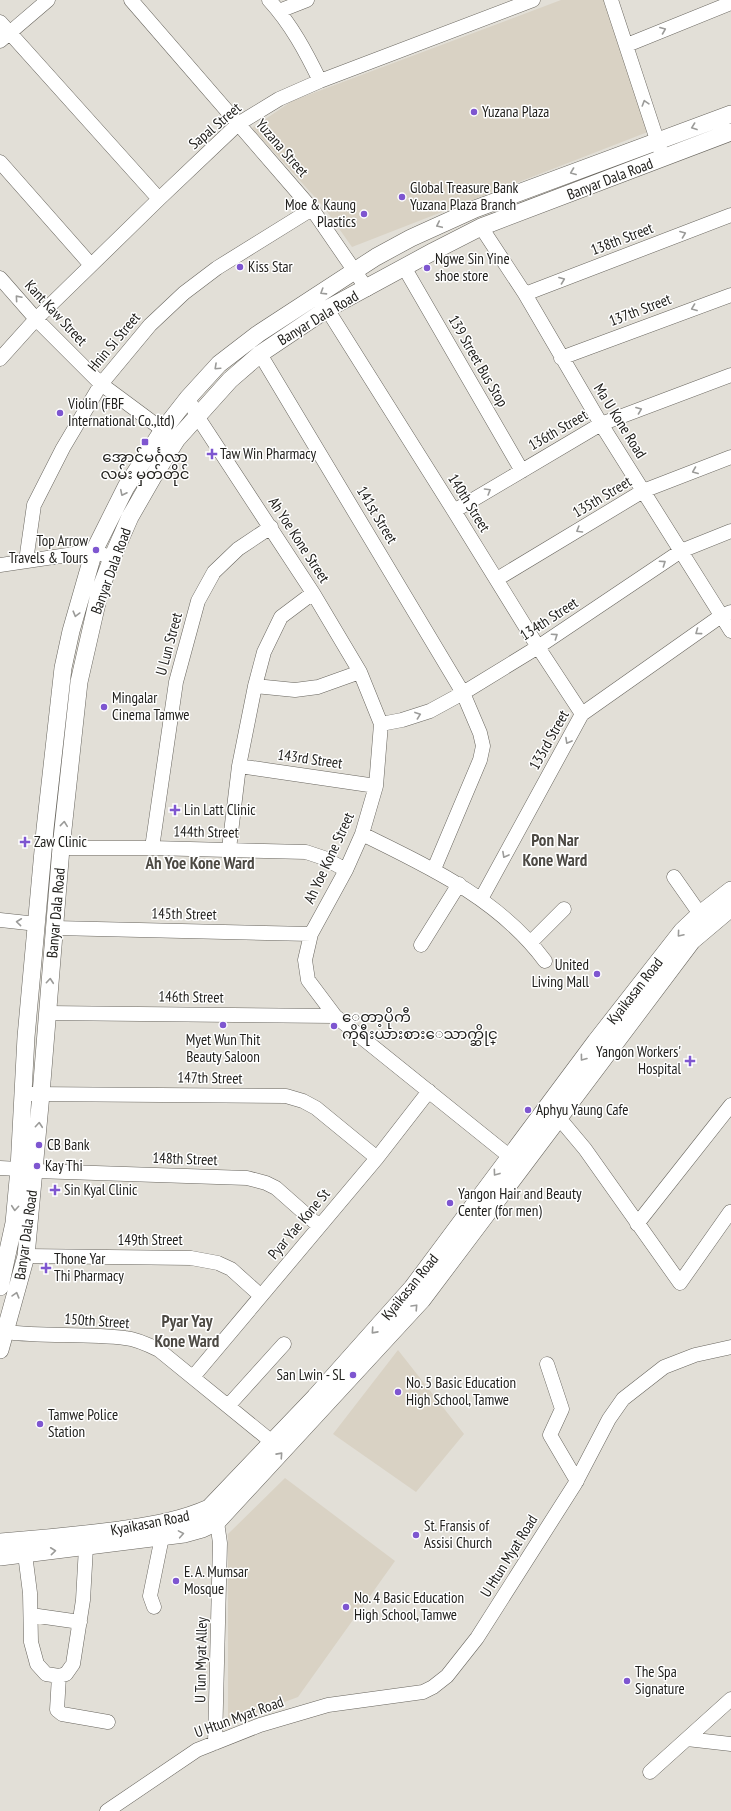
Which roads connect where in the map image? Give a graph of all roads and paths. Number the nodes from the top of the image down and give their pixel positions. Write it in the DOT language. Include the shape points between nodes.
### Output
graph roads {
  1 [pos="48,0"];
  2 [pos="131,0"];
  3 [pos="270,0"];
  4 [pos="307,0"];
  5 [pos="611,0"];
  6 [pos="529,1"];
  7 [pos="731,3"];
  8 [pos="279,11"];
  9 [pos="0,22"];
  10 [pos="5,37"];
  11 [pos="627,45"];
  12 [pos="320,81"];
  13 [pos="731,114"];
  14 [pos="238,124"];
  15 [pos="731,132"];
  16 [pos="657,141"];
  17 [pos="664,158"];
  18 [pos="0,162"];
  19 [pos="158,199"];
  20 [pos="312,209"];
  21 [pos="731,215"];
  22 [pos="482,227"];
  23 [pos="91,265"];
  24 [pos="404,267"];
  25 [pos="356,271"];
  26 [pos="0,278"];
  27 [pos="367,289"];
  28 [pos="525,294"];
  29 [pos="731,295"];
  30 [pos="327,309"];
  31 [pos="36,319"];
  32 [pos="260,354"];
  33 [pos="561,358"];
  34 [pos="0,359"];
  35 [pos="731,375"];
  36 [pos="101,384"];
  37 [pos="188,398"];
  38 [pos="197,416"];
  39 [pos="601,424"];
  40 [pos="163,430"];
  41 [pos="731,456"];
  42 [pos="522,471"];
  43 [pos="643,491"];
  44 [pos="454,511"];
  45 [pos="271,528"];
  46 [pos="731,531"];
  47 [pos="94,551"];
  48 [pos="681,551"];
  49 [pos="112,558"];
  50 [pos="26,561"];
  51 [pos="0,565"];
  52 [pos="497,579"];
  53 [pos="313,593"];
  54 [pos="726,614"];
  55 [pos="731,630"];
  56 [pos="538,647"];
  57 [pos="360,672"];
  58 [pos="255,686"];
  59 [pos="463,693"];
  60 [pos="582,714"];
  61 [pos="381,724"];
  62 [pos="239,766"];
  63 [pos="376,786"];
  64 [pos="362,834"];
  65 [pos="61,848"];
  66 [pos="152,848"];
  67 [pos="229,849"];
  68 [pos="434,869"];
  69 [pos="346,870"];
  70 [pos="674,877"];
  71 [pos="459,884"];
  72 [pos="731,890"];
  73 [pos="481,899"];
  74 [pos="731,908"];
  75 [pos="564,909"];
  76 [pos="700,914"];
  77 [pos="0,920"];
  78 [pos="37,924"];
  79 [pos="55,928"];
  80 [pos="312,934"];
  81 [pos="531,942"];
  82 [pos="421,945"];
  83 [pos="545,961"];
  84 [pos="48,1012"];
  85 [pos="335,1016"];
  86 [pos="429,1091"];
  87 [pos="22,1094"];
  88 [pos="41,1094"];
  89 [pos="731,1105"];
  90 [pos="552,1113"];
  91 [pos="377,1158"];
  92 [pos="516,1160"];
  93 [pos="0,1168"];
  94 [pos="27,1170"];
  95 [pos="730,1212"];
  96 [pos="638,1224"];
  97 [pos="319,1226"];
  98 [pos="26,1256"];
  99 [pos="0,1287"];
  100 [pos="261,1296"];
  101 [pos="5,1332"];
  102 [pos="284,1344"];
  103 [pos="731,1347"];
  104 [pos="0,1350"];
  105 [pos="547,1364"];
  106 [pos="193,1377"];
  107 [pos="228,1406"];
  108 [pos="272,1442"];
  109 [pos="577,1481"];
  110 [pos="213,1515"];
  111 [pos="162,1537"];
  112 [pos="0,1542"];
  113 [pos="86,1547"];
  114 [pos="25,1554"];
  115 [pos="0,1557"];
  116 [pos="154,1607"];
  117 [pos="31,1615"];
  118 [pos="80,1622"];
  119 [pos="59,1676"];
  120 [pos="731,1698"];
  121 [pos="108,1722"];
  122 [pos="687,1739"];
  123 [pos="215,1744"];
  124 [pos="731,1744"];
  125 [pos="650,1772"];
  126 [pos="107,1811"];
  1 -- 10 [label="street"];
  2 -- 14 [label="street, Yuzana Street"];
  3 -- 8 [label="street"];
  4 -- 8 [label="street"];
  5 -- 11 [label="street"];
  6 -- 12 [label="street, Sapal Street"];
  11 -- 7 [label="street, one-way"];
  8 -- 12 [label="street" via="305,51"];
  9 -- 10 [label="street"];
  10 -- 19 [label="street"];
  16 -- 11 [label="street, one-way"];
  12 -- 14 [label="street, Sapal Street" via="279,99"];
  13 -- 16 [label="main road, Banyar Dala Road, one-way"];
  14 -- 19 [label="street, Sapal Street"];
  14 -- 20 [label="street, Yuzana Street"];
  15 -- 17 [label="main road, Banyar Dala Road"];
  16 -- 17 [label="street"];
  16 -- 25 [label="main road, Banyar Dala Road, one-way" via="475,209 411,238"];
  17 -- 22 [label="main road, Banyar Dala Road"];
  18 -- 23 [label="street"];
  19 -- 23 [label="street, Sapal Street"];
  20 -- 25 [label="street, Yuzana Street"];
  20 -- 36 [label="street, Hnin Si Street" via="217,268 184,293 150,325"];
  28 -- 21 [label="street, 138th Street, one-way"];
  22 -- 24 [label="main road, Banyar Dala Road"];
  22 -- 28 [label="street, Ma U Kone Road"];
  23 -- 31 [label="street, Sapal Street"];
  24 -- 27 [label="main road, Banyar Dala Road"];
  24 -- 42 [label="street, 139 Street Bus Stop"];
  25 -- 27 [label="street, Yuzana Street"];
  25 -- 37 [label="main road, Banyar Dala Road, one-way" via="258,334 219,364"];
  31 -- 26 [label="street, Kant Kaw Street, one-way"];
  27 -- 30 [label="main road, Banyar Dala Road"];
  28 -- 33 [label="street, Ma U Kone Road"];
  29 -- 33 [label="street, 137th Street, one-way"];
  30 -- 32 [label="main road, Banyar Dala Road"];
  30 -- 44 [label="street, 140th Street"];
  31 -- 34 [label="street, Sapal Street"];
  31 -- 36 [label="street, Kant Kaw Street"];
  32 -- 38 [label="main road, Banyar Dala Road" via="230,380"];
  32 -- 59 [label="street, 141st Street"];
  33 -- 39 [label="street, Ma U Kone Road"];
  39 -- 35 [label="street, 136th Street, one-way"];
  36 -- 40 [label="street, Kant Kaw Street"];
  36 -- 50 [label="street, Hnin Si Street" via="63,448 34,505"];
  37 -- 38 [label="street, Ah Yoe Kone Street"];
  37 -- 40 [label="main road, Banyar Dala Road"];
  38 -- 45 [label="street, Ah Yoe Kone Street"];
  38 -- 49 [label="main road, Banyar Dala Road" via="177,439 153,477 130,517"];
  39 -- 42 [label="street, 136th Street"];
  39 -- 43 [label="street, Ma U Kone Road"];
  40 -- 47 [label="main road, Banyar Dala Road, one-way" via="126,487"];
  41 -- 43 [label="street, 135th Street, one-way"];
  44 -- 42 [label="street, 136th Street, one-way"];
  43 -- 48 [label="street, Ma U Kone Road"];
  43 -- 52 [label="street, 135th Street, one-way"];
  44 -- 52 [label="street, 140th Street"];
  45 -- 53 [label="street, Ah Yoe Kone Street"];
  45 -- 66 [label="street, U Lun Street" via="238,549 214,572 198,602 176,682"];
  46 -- 48 [label="street, 134th Street"];
  47 -- 49 [label="street"];
  47 -- 50 [label="street"];
  47 -- 78 [label="main road, Banyar Dala Road, one-way" via="63,668"];
  48 -- 54 [label="street, Ma U Kone Road"];
  56 -- 48 [label="street, 134th Street, one-way"];
  65 -- 49 [label="main road, Banyar Dala Road, one-way" via="79,682 100,590"];
  50 -- 51 [label="street"];
  52 -- 56 [label="street, 140th Street"];
  53 -- 57 [label="street, Ah Yoe Kone Street"];
  53 -- 58 [label="street" via="281,617 264,652"];
  54 -- 55 [label="street, Ma U Kone Road"];
  54 -- 60 [label="street, 133rd Street, one-way"];
  56 -- 59 [label="street, 134th Street"];
  56 -- 60 [label="street, 140th Street"];
  57 -- 58 [label="street" via="318,687 295,690"];
  57 -- 61 [label="street, Ah Yoe Kone Street"];
  58 -- 62 [label="street"];
  61 -- 59 [label="street, 134th Street, one-way" via="430,710"];
  59 -- 68 [label="street, 141st Street" via="483,746 480,760"];
  60 -- 73 [label="street, 133rd Street, one-way"];
  61 -- 63 [label="street, Ah Yoe Kone Street"];
  62 -- 63 [label="street, 143rd Street"];
  62 -- 67 [label="street"];
  63 -- 64 [label="street, Ah Yoe Kone Street"];
  64 -- 68 [label="street"];
  64 -- 69 [label="street, Ah Yoe Kone Street"];
  65 -- 66 [label="street, 144th Street"];
  65 -- 79 [label="main road, Banyar Dala Road"];
  66 -- 67 [label="street, 144th Street"];
  67 -- 69 [label="street, 144th Street" via="306,852"];
  68 -- 71 [label="street"];
  69 -- 80 [label="street, Ah Yoe Kone Street"];
  70 -- 76 [label="street"];
  71 -- 73 [label="street"];
  71 -- 82 [label="street"];
  72 -- 76 [label="main road, Kyaikasan Road"];
  73 -- 81 [label="street"];
  74 -- 90 [label="main road, Kyaikasan Road" via="692,941"];
  75 -- 81 [label="street"];
  76 -- 90 [label="main road, Kyaikasan Road, one-way" via="682,931"];
  78 -- 77 [label="street, one-way"];
  78 -- 87 [label="main road, Banyar Dala Road"];
  79 -- 80 [label="street, 145th Street"];
  84 -- 79 [label="main road, Banyar Dala Road, one-way"];
  80 -- 85 [label="street, Ah Yoe Kone Street" via="305,960 308,980"];
  81 -- 83 [label="street"];
  84 -- 85 [label="street, 146th Street"];
  84 -- 88 [label="main road, Banyar Dala Road"];
  85 -- 86 [label="street, Ah Yoe Kone Street"];
  86 -- 91 [label="street, Pyar Yae Kone St"];
  86 -- 92 [label="street, Ah Yoe Kone Street"];
  87 -- 88 [label="street, 147th Street"];
  87 -- 94 [label="main road, Banyar Dala Road"];
  88 -- 91 [label="street, 147th Street" via="286,1096 316,1108"];
  94 -- 88 [label="main road, Banyar Dala Road, one-way"];
  89 -- 96 [label="street"];
  90 -- 92 [label="main road, Kyaikasan Road"];
  90 -- 96 [label="street" via="585,1149"];
  91 -- 97 [label="street, Pyar Yae Kone St"];
  92 -- 108 [label="main road, Kyaikasan Road, one-way" via="412,1288"];
  110 -- 92 [label="main road, Kyaikasan Road, one-way" via="422,1300"];
  93 -- 94 [label="street, 148th Street"];
  94 -- 97 [label="street, 148th Street" via="247,1178 276,1188"];
  94 -- 98 [label="main road, Banyar Dala Road"];
  94 -- 99 [label="main road, Banyar Dala Road, one-way"];
  95 -- 96 [label="street" via="680,1283"];
  97 -- 100 [label="street, Pyar Yae Kone St"];
  98 -- 100 [label="street, 149th Street" via="191,1258 231,1269"];
  101 -- 98 [label="main road, Banyar Dala Road, one-way"];
  100 -- 106 [label="street, Pyar Yae Kone St"];
  101 -- 104 [label="main road, Banyar Dala Road"];
  101 -- 106 [label="street, 150th Street" via="125,1338 159,1350"];
  102 -- 107 [label="street"];
  103 -- 109 [label="street, U Htun Myat Road" via="695,1354 664,1367 623,1399 609,1419"];
  105 -- 109 [label="street" via="562,1409 550,1435"];
  106 -- 107 [label="street, 150th Street"];
  107 -- 108 [label="street, 150th Street"];
  108 -- 110 [label="main road, Kyaikasan Road"];
  109 -- 123 [label="street, U Htun Myat Road" via="477,1638 447,1676 423,1692 328,1705 260,1725"];
  111 -- 110 [label="main road, Kyaikasan Road, one-way" via="202,1529"];
  110 -- 112 [label="main road, Kyaikasan Road" via="192,1516 158,1525 78,1536"];
  110 -- 123 [label="street, U Tun Myat Alley" via="220,1543"];
  111 -- 113 [label="main road, Kyaikasan Road"];
  111 -- 116 [label="street" via="150,1596"];
  114 -- 113 [label="main road, Kyaikasan Road, one-way"];
  113 -- 118 [label="street"];
  114 -- 115 [label="main road, Kyaikasan Road"];
  114 -- 117 [label="street"];
  117 -- 118 [label="street"];
  117 -- 119 [label="street" via="31,1642 38,1664 46,1674"];
  118 -- 119 [label="street" via="72,1664 66,1674"];
  119 -- 121 [label="street" via="57,1710 62,1714"];
  120 -- 122 [label="street"];
  122 -- 124 [label="street"];
  122 -- 125 [label="street"];
  123 -- 126 [label="street, U Htun Myat Road" via="197,1750"];
}
